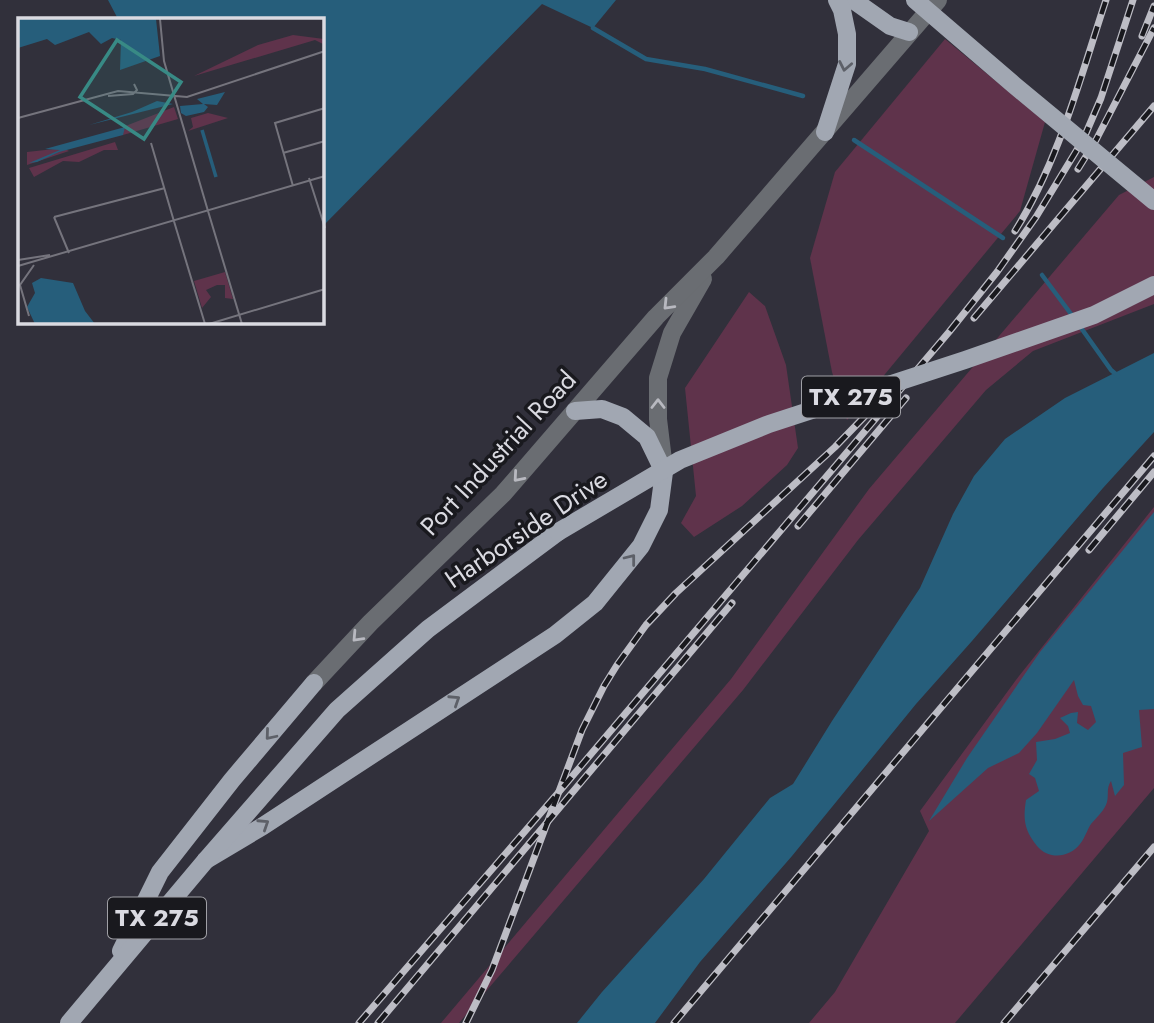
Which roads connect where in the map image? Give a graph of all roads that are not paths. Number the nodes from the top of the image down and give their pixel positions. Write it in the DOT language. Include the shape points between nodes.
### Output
graph roads {
  1 [pos="837,0"];
  2 [pos="853,0"];
  3 [pos="915,0"];
  4 [pos="938,0"];
  5 [pos="909,32"];
  6 [pos="825,132"];
  7 [pos="1154,201"];
  8 [pos="716,257"];
  9 [pos="1154,285"];
  10 [pos="575,411"];
  11 [pos="664,472"];
  12 [pos="314,682"];
  13 [pos="206,860"];
  14 [pos="108,977"];
  15 [pos="69,1023"];
  1 -- 6 [label="main road, one-way" via="847,34 847,64"];
  2 -- 5 [label="main road" via="890,26"];
  3 -- 7 [label="main road, bridge"];
  4 -- 5 [label="street, Port Industrial Road"];
  5 -- 6 [label="street, Port Industrial Road"];
  6 -- 8 [label="street, Port Industrial Road"];
  8 -- 10 [label="street, Port Industrial Road, one-way" via="656,317"];
  11 -- 8 [label="street, Port Industrial Road, one-way" via="658,377 672,333"];
  9 -- 13 [label="main road, Harborside Drive / TX 275, bridge" via="1094,315 769,424 680,460 558,533 428,629 337,710"];
  10 -- 11 [label="main road" via="602,409 623,417 647,438"];
  10 -- 12 [label="street, Port Industrial Road, one-way" via="503,494"];
  13 -- 11 [label="main road, one-way" via="555,635 595,603 641,546 659,510"];
  12 -- 14 [label="main road, one-way" via="160,872"];
  13 -- 14 [label="main road, Harborside Drive / TX 275"];
  14 -- 15 [label="main road, Harborside Drive / TX 275"];
}
